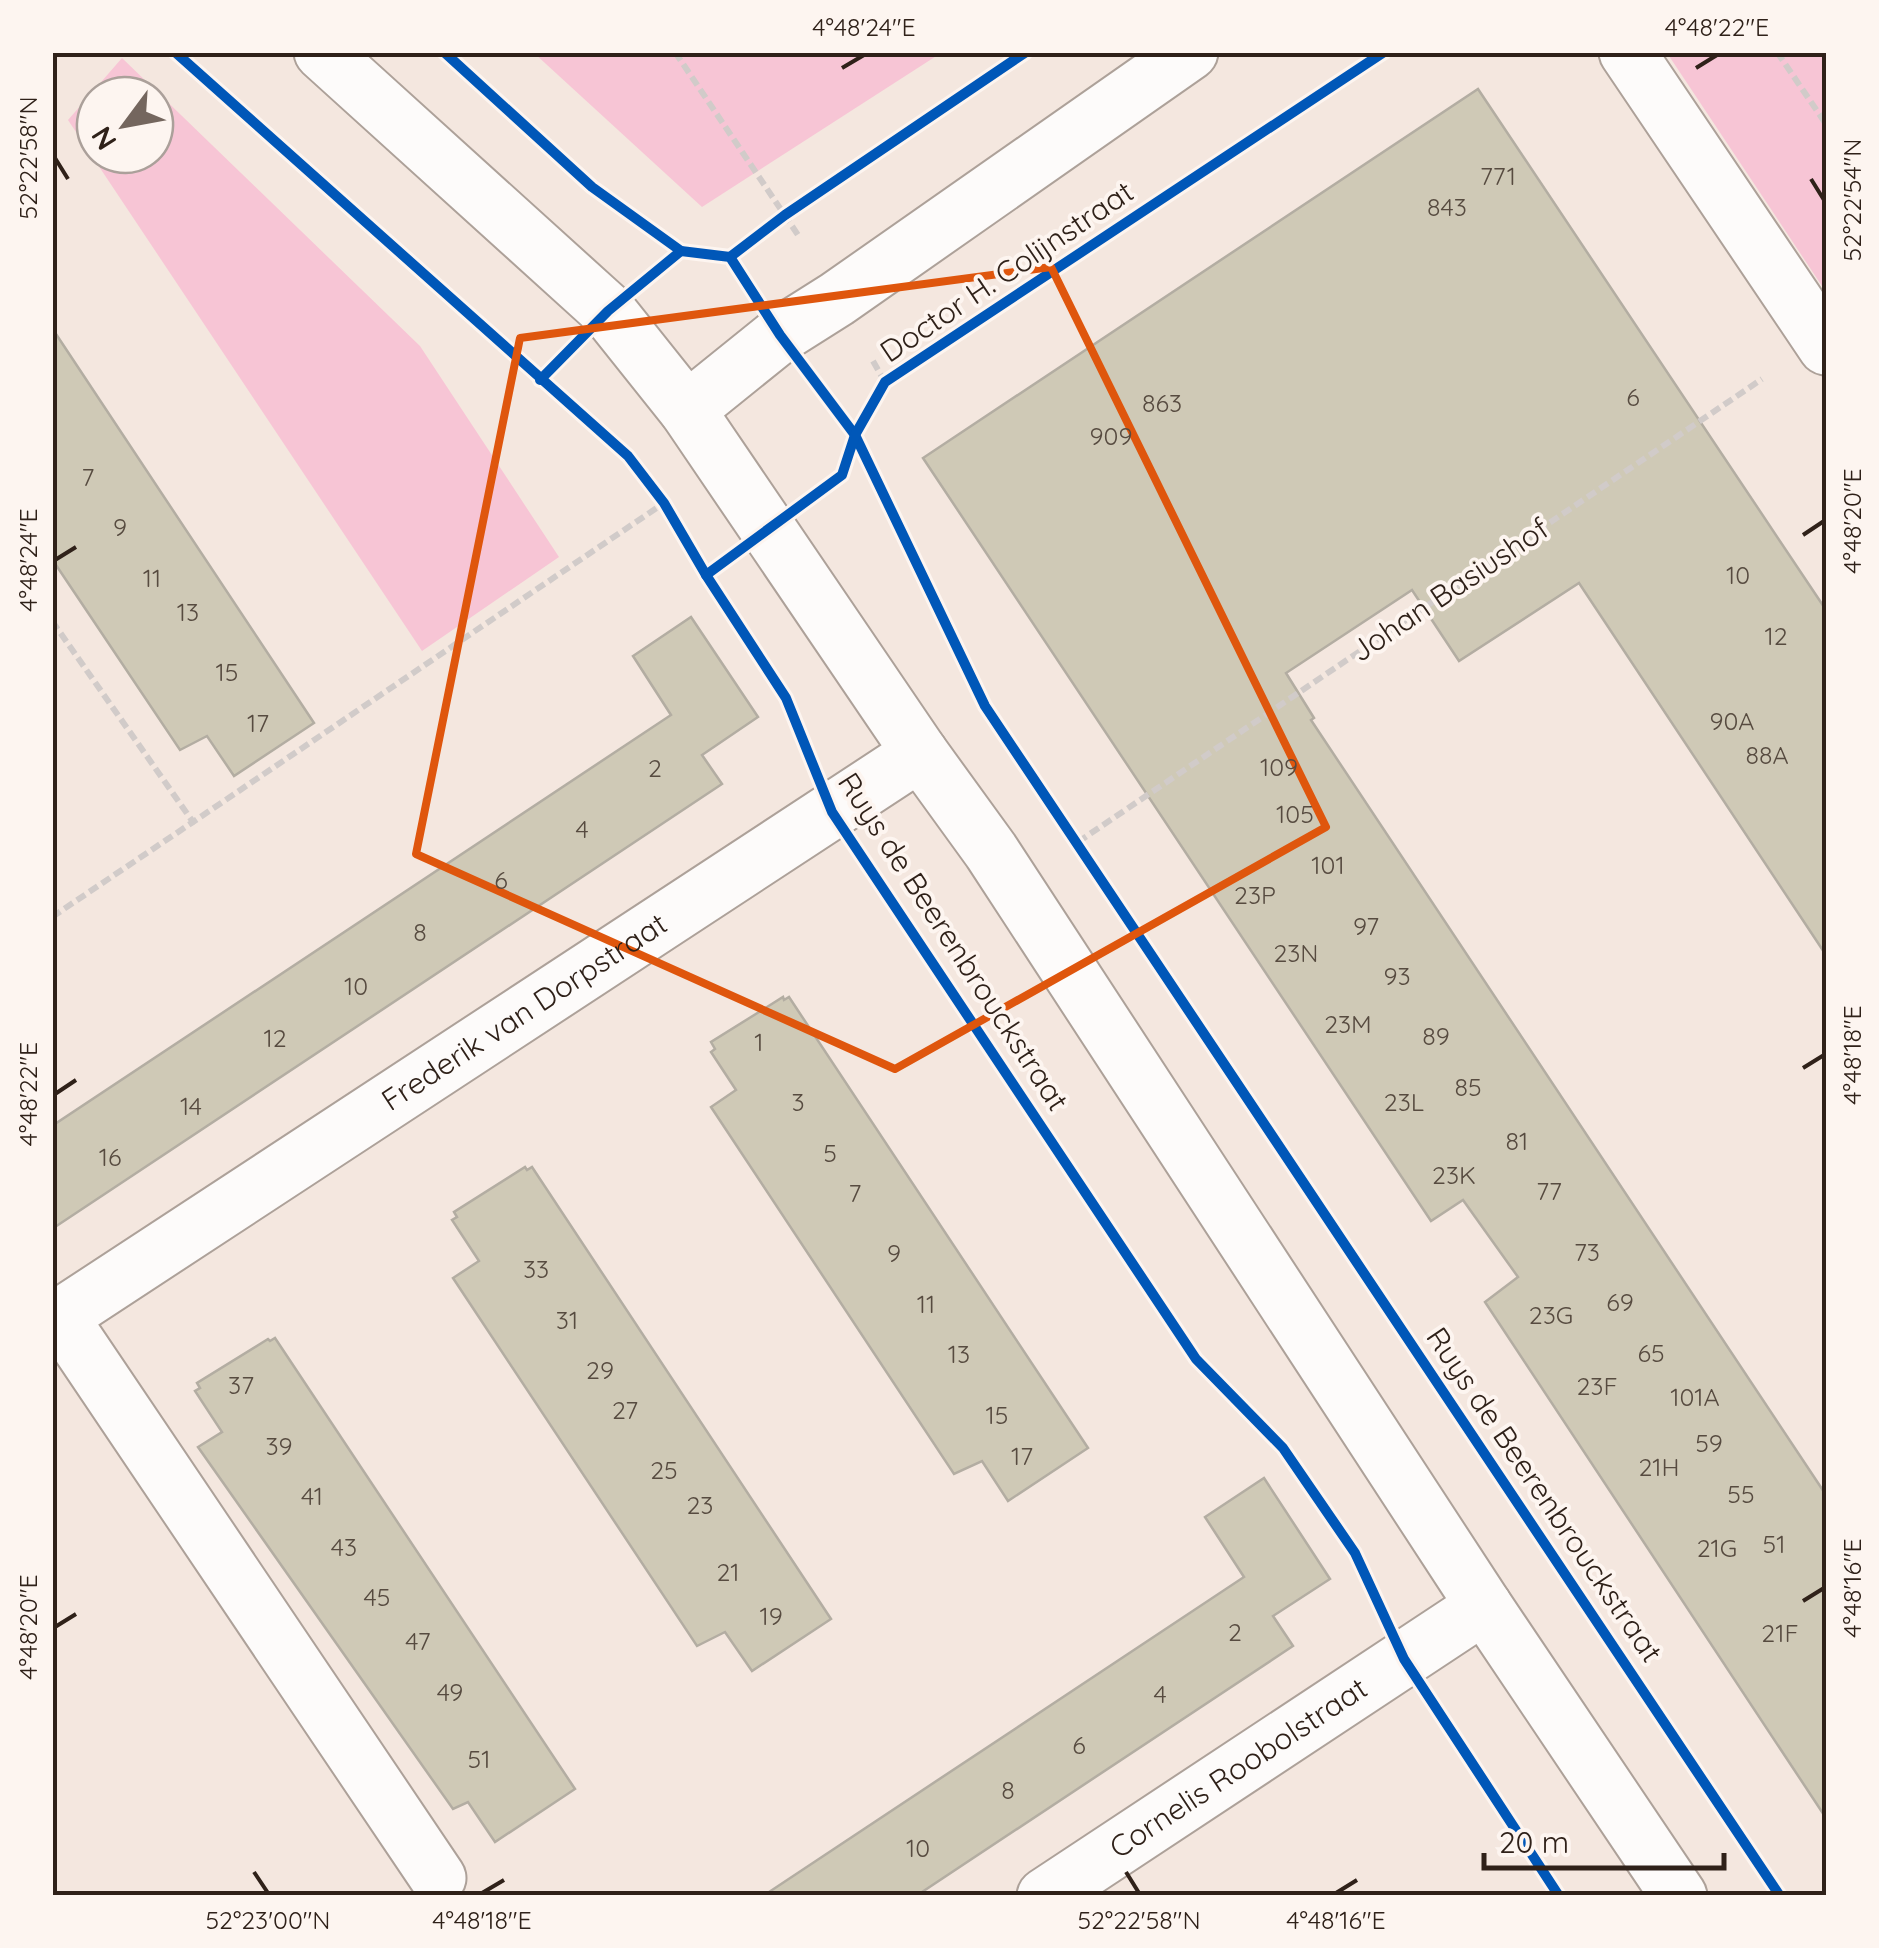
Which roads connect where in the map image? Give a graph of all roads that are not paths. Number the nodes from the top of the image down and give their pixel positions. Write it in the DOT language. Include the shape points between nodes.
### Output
graph roads {
  1 [pos="322,52"];
  2 [pos="1190,52"];
  3 [pos="1627,52"];
  4 [pos="1824,343"];
  5 [pos="687,410"];
  6 [pos="920,752"];
  7 [pos="56,1320"];
  8 [pos="1484,1606"];
  9 [pos="438,1878"];
  10 [pos="1045,1896"];
  11 [pos="1679,1896"];
  1 -- 5 [label="street" via="608,311"];
  2 -- 5 [label="street" via="780,334"];
  3 -- 4 [label="street"];
  5 -- 6 [label="street"];
  6 -- 7 [label="street, Frederik van Dorpstraat"];
  6 -- 8 [label="street" via="991,850"];
  7 -- 9 [label="street, Frederik van Dorpstraat"];
  8 -- 10 [label="street, Cornelis Roobolstraat"];
  8 -- 11 [label="street"];
}
